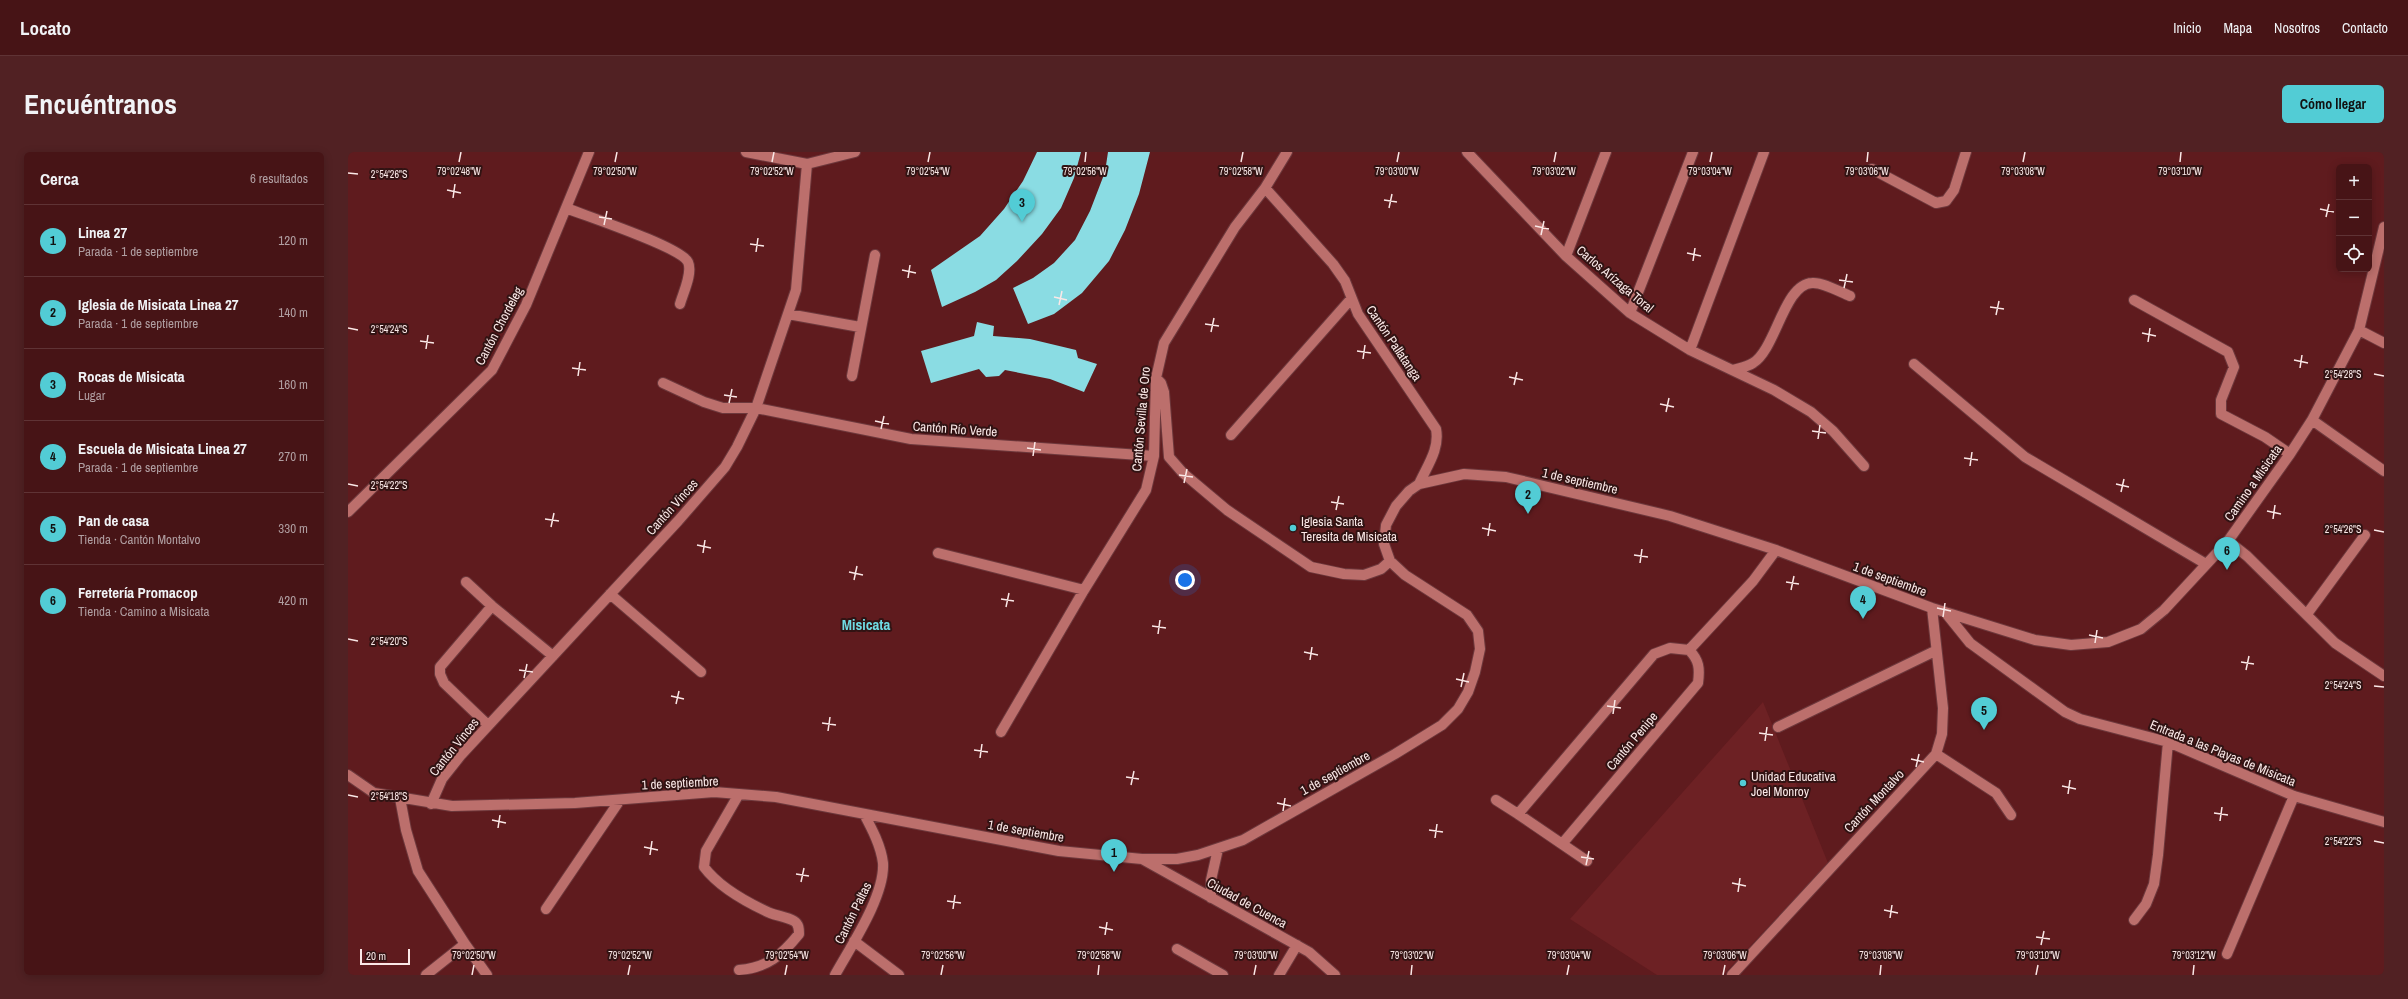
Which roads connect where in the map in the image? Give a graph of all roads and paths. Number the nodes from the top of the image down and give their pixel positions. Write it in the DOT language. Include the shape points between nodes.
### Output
graph roads {
  1 [pos="589,152"];
  2 [pos="746,152"];
  3 [pos="855,152"];
  4 [pos="1287,152"];
  5 [pos="1467,152"];
  6 [pos="1606,152"];
  7 [pos="1693,152"];
  8 [pos="1764,152"];
  9 [pos="1966,152"];
  10 [pos="807,164"];
  11 [pos="1872,169"];
  12 [pos="1264,188"];
  13 [pos="566,208"];
  14 [pos="2384,227"];
  15 [pos="875,255"];
  16 [pos="1566,256"];
  17 [pos="1850,296"];
  18 [pos="1351,299"];
  19 [pos="2134,300"];
  20 [pos="680,304"];
  21 [pos="1630,313"];
  22 [pos="788,314"];
  23 [pos="860,327"];
  24 [pos="2359,330"];
  25 [pos="2384,343"];
  26 [pos="1690,350"];
  27 [pos="1914,364"];
  28 [pos="1733,370"];
  29 [pos="852,376"];
  30 [pos="1156,378"];
  31 [pos="663,383"];
  32 [pos="756,408"];
  33 [pos="2312,420"];
  34 [pos="1231,434"];
  35 [pos="2290,454"];
  36 [pos="1154,456"];
  37 [pos="1864,466"];
  38 [pos="2384,471"];
  39 [pos="1419,484"];
  40 [pos="348,512"];
  41 [pos="2365,535"];
  42 [pos="2228,541"];
  43 [pos="1776,550"];
  44 [pos="938,553"];
  45 [pos="1390,561"];
  46 [pos="2206,564"];
  47 [pos="466,582"];
  48 [pos="1084,590"];
  49 [pos="610,594"];
  50 [pos="492,606"];
  51 [pos="1932,608"];
  52 [pos="1945,612"];
  53 [pos="2307,614"];
  54 [pos="1689,650"];
  55 [pos="1935,651"];
  56 [pos="553,656"];
  57 [pos="701,672"];
  58 [pos="2384,676"];
  59 [pos="488,725"];
  60 [pos="1778,727"];
  61 [pos="1001,732"];
  62 [pos="2168,742"];
  63 [pos="1936,754"];
  64 [pos="348,775"];
  65 [pos="739,794"];
  66 [pos="2294,796"];
  67 [pos="400,798"];
  68 [pos="620,800"];
  69 [pos="1496,800"];
  70 [pos="431,804"];
  71 [pos="864,814"];
  72 [pos="1518,814"];
  73 [pos="2011,815"];
  74 [pos="2384,822"];
  75 [pos="1562,844"];
  76 [pos="1218,849"];
  77 [pos="1142,859"];
  78 [pos="1587,861"];
  79 [pos="1211,898"];
  80 [pos="546,909"];
  81 [pos="2134,920"];
  82 [pos="854,941"];
  83 [pos="465,944"];
  84 [pos="1297,945"];
  85 [pos="1177,949"];
  86 [pos="2227,954"];
  87 [pos="739,970"];
  88 [pos="426,975"];
  89 [pos="487,975"];
  90 [pos="835,975"];
  91 [pos="899,975"];
  92 [pos="1223,975"];
  93 [pos="1279,975"];
  94 [pos="1335,975"];
  95 [pos="1732,975"];
  1 -- 13 [label="street, Cantón Chordeleg"];
  2 -- 10 [label="street"];
  3 -- 10 [label="street"];
  4 -- 12 [label="street, Cantón Sevilla de Oro"];
  5 -- 16 [label="street, Carlos Arízaga Toral"];
  6 -- 16 [label="street"];
  7 -- 21 [label="street"];
  8 -- 26 [label="street"];
  9 -- 11 [label="street" via="1954,190 1946,201 1936,203"];
  10 -- 22 [label="street, Cantón Vinces" via="796,290"];
  12 -- 18 [label="street, Cantón Pallatanga" via="1333,264 1345,281"];
  12 -- 30 [label="street, Cantón Sevilla de Oro" via="1235,227 1164,343"];
  13 -- 20 [label="street" via="668,247 684,256 689,263 690,272"];
  13 -- 40 [label="street, Cantón Chordeleg" via="526,305 492,370"];
  14 -- 24 [label="street, Camino a Misicata"];
  15 -- 23 [label="street"];
  16 -- 21 [label="street, Carlos Arízaga Toral"];
  17 -- 28 [label="street" via="1813,283 1801,286 1764,352 1754,362"];
  18 -- 34 [label="street"];
  18 -- 39 [label="street, Cantón Pallatanga" via="1358,314 1436,429 1438,440 1435,451"];
  19 -- 35 [label="street" via="2228,352 2234,367 2221,400 2221,414 2265,437"];
  21 -- 26 [label="street, Carlos Arízaga Toral"];
  22 -- 23 [label="street"];
  22 -- 32 [label="street, Cantón Vinces"];
  23 -- 29 [label="street"];
  24 -- 25 [label="street"];
  24 -- 33 [label="street, Camino a Misicata"];
  26 -- 28 [label="street, Carlos Arízaga Toral"];
  27 -- 46 [label="street" via="2024,457"];
  28 -- 37 [label="street, Carlos Arízaga Toral" via="1811,412 1833,431"];
  30 -- 36 [label="street, Cantón Sevilla de Oro"];
  30 -- 45 [label="street" via="1164,392 1169,457 1180,470 1227,510 1311,567 1344,574 1364,574 1381,568"];
  31 -- 32 [label="street, Cantón Río Verde" via="723,408"];
  32 -- 36 [label="street, Cantón Río Verde" via="911,439"];
  32 -- 49 [label="street, Cantón Vinces" via="725,467"];
  33 -- 35 [label="street, Camino a Misicata"];
  33 -- 38 [label="street"];
  35 -- 42 [label="street, Camino a Misicata"];
  36 -- 48 [label="street, Cantón Sevilla de Oro" via="1146,490"];
  39 -- 43 [label="street, 1 de septiembre" via="1464,474 1506,477 1670,516"];
  39 -- 45 [label="street, 1 de septiembre" via="1396,506 1386,525 1384,544"];
  41 -- 53 [label="street"];
  42 -- 46 [label="street, Camino a Misicata"];
  42 -- 53 [label="street" via="2248,556"];
  43 -- 51 [label="street, 1 de septiembre"];
  43 -- 54 [label="street" via="1753,581"];
  44 -- 48 [label="street"];
  45 -- 76 [label="street, 1 de septiembre" via="1405,575 1467,615 1478,631 1480,649 1468,692 1458,709 1442,725 1243,840"];
  46 -- 52 [label="street, Camino a Misicata" via="2158,615 2141,629 2108,642 2054,643 2014,634"];
  47 -- 50 [label="street"];
  48 -- 61 [label="street, Cantón Sevilla de Oro"];
  49 -- 56 [label="street, Cantón Vinces"];
  49 -- 57 [label="street"];
  50 -- 56 [label="street"];
  50 -- 59 [label="street" via="440,667 444,682"];
  51 -- 52 [label="street, 1 de septiembre"];
  51 -- 55 [label="street, Cantón Montalvo"];
  52 -- 62 [label="street, Entrada a las Playas de Misicata" via="1970,642 2065,712 2080,720"];
  53 -- 58 [label="street" via="2335,643"];
  54 -- 72 [label="street" via="1670,648 1654,654"];
  54 -- 75 [label="street, Cantón Penipe" via="1697,658 1700,670 1698,683"];
  55 -- 60 [label="street"];
  55 -- 63 [label="street, Cantón Montalvo" via="1943,708 1942,734"];
  56 -- 59 [label="street, Cantón Vinces"];
  59 -- 70 [label="street, Cantón Vinces" via="442,779"];
  62 -- 66 [label="street, Entrada a las Playas de Misicata"];
  62 -- 81 [label="street" via="2154,884 2146,904"];
  63 -- 73 [label="street" via="1996,793"];
  63 -- 95 [label="street, Cantón Montalvo"];
  64 -- 67 [label="street, 1 de septiembre" via="374,794"];
  65 -- 68 [label="street, 1 de septiembre" via="714,792"];
  65 -- 71 [label="street, 1 de septiembre" via="776,797"];
  65 -- 87 [label="street" via="706,851 704,867 712,878 770,913 795,921 799,927 799,934 772,962 757,968"];
  66 -- 74 [label="street, Entrada a las Playas de Misicata"];
  66 -- 86 [label="street"];
  67 -- 70 [label="street, 1 de septiembre"];
  67 -- 83 [label="street" via="418,871"];
  68 -- 70 [label="street, 1 de septiembre" via="452,806"];
  68 -- 80 [label="street"];
  69 -- 72 [label="street"];
  71 -- 77 [label="street, 1 de septiembre" via="1059,851"];
  71 -- 82 [label="street, Cantón Paltas" via="876,837 883,862 882,886"];
  72 -- 75 [label="street"];
  75 -- 78 [label="street"];
  76 -- 77 [label="street, 1 de septiembre" via="1177,859"];
  76 -- 79 [label="street" via="1211,880"];
  77 -- 79 [label="street, Ciudad de Cuenca"];
  79 -- 84 [label="street, Ciudad de Cuenca"];
  82 -- 90 [label="street, Cantón Paltas"];
  82 -- 91 [label="street"];
  83 -- 88 [label="street"];
  83 -- 89 [label="street"];
  84 -- 93 [label="street"];
  84 -- 94 [label="street, Ciudad de Cuenca"];
  85 -- 92 [label="street"];
}
